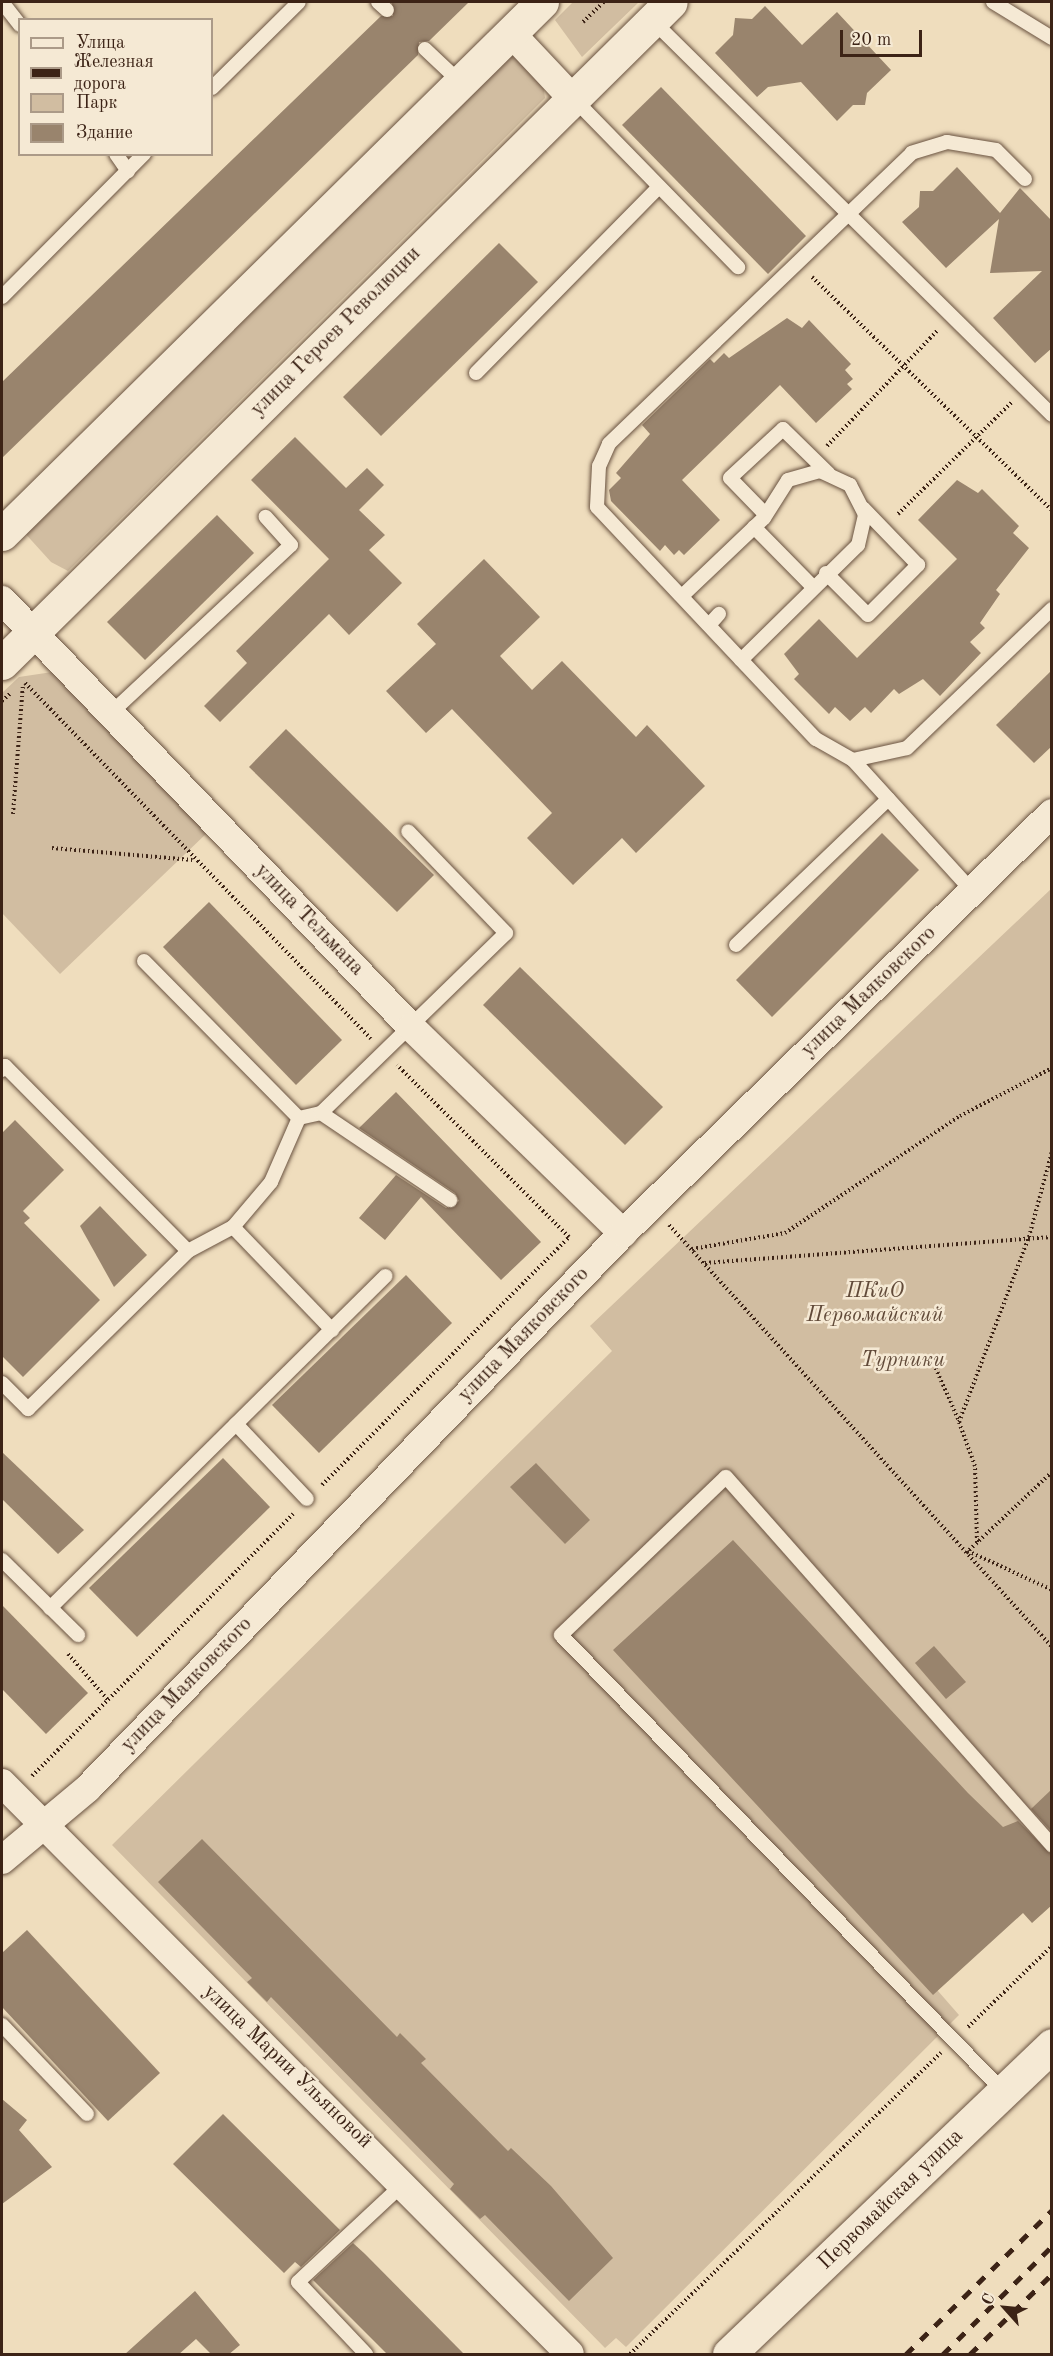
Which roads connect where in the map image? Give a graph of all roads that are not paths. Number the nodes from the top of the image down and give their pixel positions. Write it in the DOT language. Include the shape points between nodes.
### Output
graph roads {
  1 [pos="2,2"];
  2 [pos="299,2"];
  3 [pos="542,2"];
  4 [pos="993,2"];
  5 [pos="661,10"];
  6 [pos="18,22"];
  7 [pos="510,32"];
  8 [pos="1052,38"];
  9 [pos="425,49"];
  10 [pos="459,81"];
  11 [pos="213,87"];
  12 [pos="570,96"];
  13 [pos="117,156"];
  14 [pos="142,156"];
  15 [pos="128,171"];
  16 [pos="1025,179"];
  17 [pos="658,187"];
  18 [pos="846,213"];
  19 [pos="738,267"];
  20 [pos="2,297"];
  21 [pos="476,373"];
  22 [pos="1052,415"];
  23 [pos="830,474"];
  24 [pos="863,508"];
  25 [pos="765,514"];
  26 [pos="266,517"];
  27 [pos="754,527"];
  28 [pos="2,534"];
  29 [pos="826,573"];
  30 [pos="813,587"];
  31 [pos="682,596"];
  32 [pos="2,600"];
  33 [pos="1052,609"];
  34 [pos="719,614"];
  35 [pos="708,625"];
  36 [pos="35,633"];
  37 [pos="741,660"];
  38 [pos="2,663"];
  39 [pos="111,713"];
  40 [pos="853,760"];
  41 [pos="888,799"];
  42 [pos="1052,813"];
  43 [pos="408,831"];
  44 [pos="972,891"];
  45 [pos="736,945"];
  46 [pos="144,961"];
  47 [pos="411,1027"];
  48 [pos="2,1070"];
  49 [pos="321,1113"];
  50 [pos="299,1118"];
  51 [pos="450,1200"];
  52 [pos="233,1227"];
  53 [pos="623,1233"];
  54 [pos="188,1251"];
  55 [pos="386,1276"];
  56 [pos="332,1330"];
  57 [pos="2,1383"];
  58 [pos="236,1424"];
  59 [pos="307,1499"];
  60 [pos="2,1560"];
  61 [pos="50,1608"];
  62 [pos="78,1635"];
  63 [pos="7,1789"];
  64 [pos="39,1825"];
  65 [pos="1052,1846"];
  66 [pos="2,1860"];
  67 [pos="2,2025"];
  68 [pos="1052,2045"];
  69 [pos="1003,2091"];
  70 [pos="87,2114"];
  71 [pos="404,2182"];
  72 [pos="366,2355"];
  73 [pos="570,2355"];
  74 [pos="729,2355"];
  1 -- 6 [label="lane"];
  2 -- 11 [label="lane"];
  3 -- 7 [label="street"];
  4 -- 8 [label="lane"];
  5 -- 12 [label="street, улица Героев Революции"];
  5 -- 18 [label="lane"];
  7 -- 10 [label="street"];
  7 -- 12 [label="street"];
  9 -- 10 [label="lane"];
  10 -- 28 [label="street"];
  12 -- 17 [label="lane"];
  12 -- 36 [label="street, улица Героев Революции"];
  13 -- 15 [label="lane"];
  14 -- 15 [label="lane"];
  15 -- 20 [label="lane"];
  16 -- 18 [label="lane" via="996,150 947,142 912,153"];
  17 -- 19 [label="lane"];
  17 -- 21 [label="lane"];
  18 -- 22 [label="lane"];
  18 -- 31 [label="lane" via="609,444 599,466 597,507"];
  23 -- 24 [label="lane" via="850,485"];
  23 -- 25 [label="lane" via="803,473 788,480"];
  23 -- 25 [label="lane" via="783,429 730,478"];
  24 -- 29 [label="lane" via="858,545"];
  24 -- 29 [label="lane" via="918,565 868,615"];
  25 -- 27 [label="lane"];
  26 -- 39 [label="lane" via="291,544"];
  27 -- 30 [label="lane"];
  27 -- 31 [label="lane"];
  29 -- 30 [label="lane"];
  30 -- 37 [label="lane"];
  31 -- 35 [label="lane"];
  32 -- 36 [label="street, улица Тельмана"];
  33 -- 40 [label="lane" via="907,748"];
  34 -- 35 [label="lane"];
  35 -- 37 [label="lane"];
  36 -- 38 [label="street, улица Героев Революции"];
  36 -- 39 [label="street, улица Тельмана"];
  37 -- 40 [label="lane" via="816,739"];
  39 -- 47 [label="street, улица Тельмана"];
  40 -- 41 [label="lane"];
  41 -- 44 [label="lane"];
  41 -- 45 [label="lane"];
  42 -- 44 [label="street, улица Маяковского"];
  43 -- 47 [label="lane" via="506,933"];
  44 -- 53 [label="street, улица Маяковского"];
  46 -- 50 [label="lane"];
  47 -- 49 [label="lane"];
  47 -- 53 [label="street, улица Тельмана"];
  48 -- 54 [label="lane" via="5,1066"];
  49 -- 50 [label="lane"];
  49 -- 51 [label="lane"];
  50 -- 52 [label="lane" via="271,1182"];
  52 -- 54 [label="lane"];
  52 -- 56 [label="lane"];
  53 -- 64 [label="street, улица Маяковского" via="88,1788"];
  54 -- 57 [label="lane" via="28,1409"];
  55 -- 56 [label="lane"];
  56 -- 58 [label="lane"];
  58 -- 59 [label="lane"];
  58 -- 61 [label="lane"];
  60 -- 61 [label="lane"];
  61 -- 62 [label="lane"];
  63 -- 64 [label="street, улица Марии Ульяновой"];
  64 -- 66 [label="street, улица Маяковского"];
  64 -- 71 [label="street, улица Марии Ульяновой"];
  65 -- 69 [label="lane" via="726,1477 561,1635 952,2043"];
  67 -- 70 [label="lane"];
  68 -- 69 [label="street, Первомайская улица"];
  69 -- 74 [label="street, Первомайская улица"];
  71 -- 72 [label="lane" via="298,2282"];
  71 -- 73 [label="street, улица Марии Ульяновой"];
}
